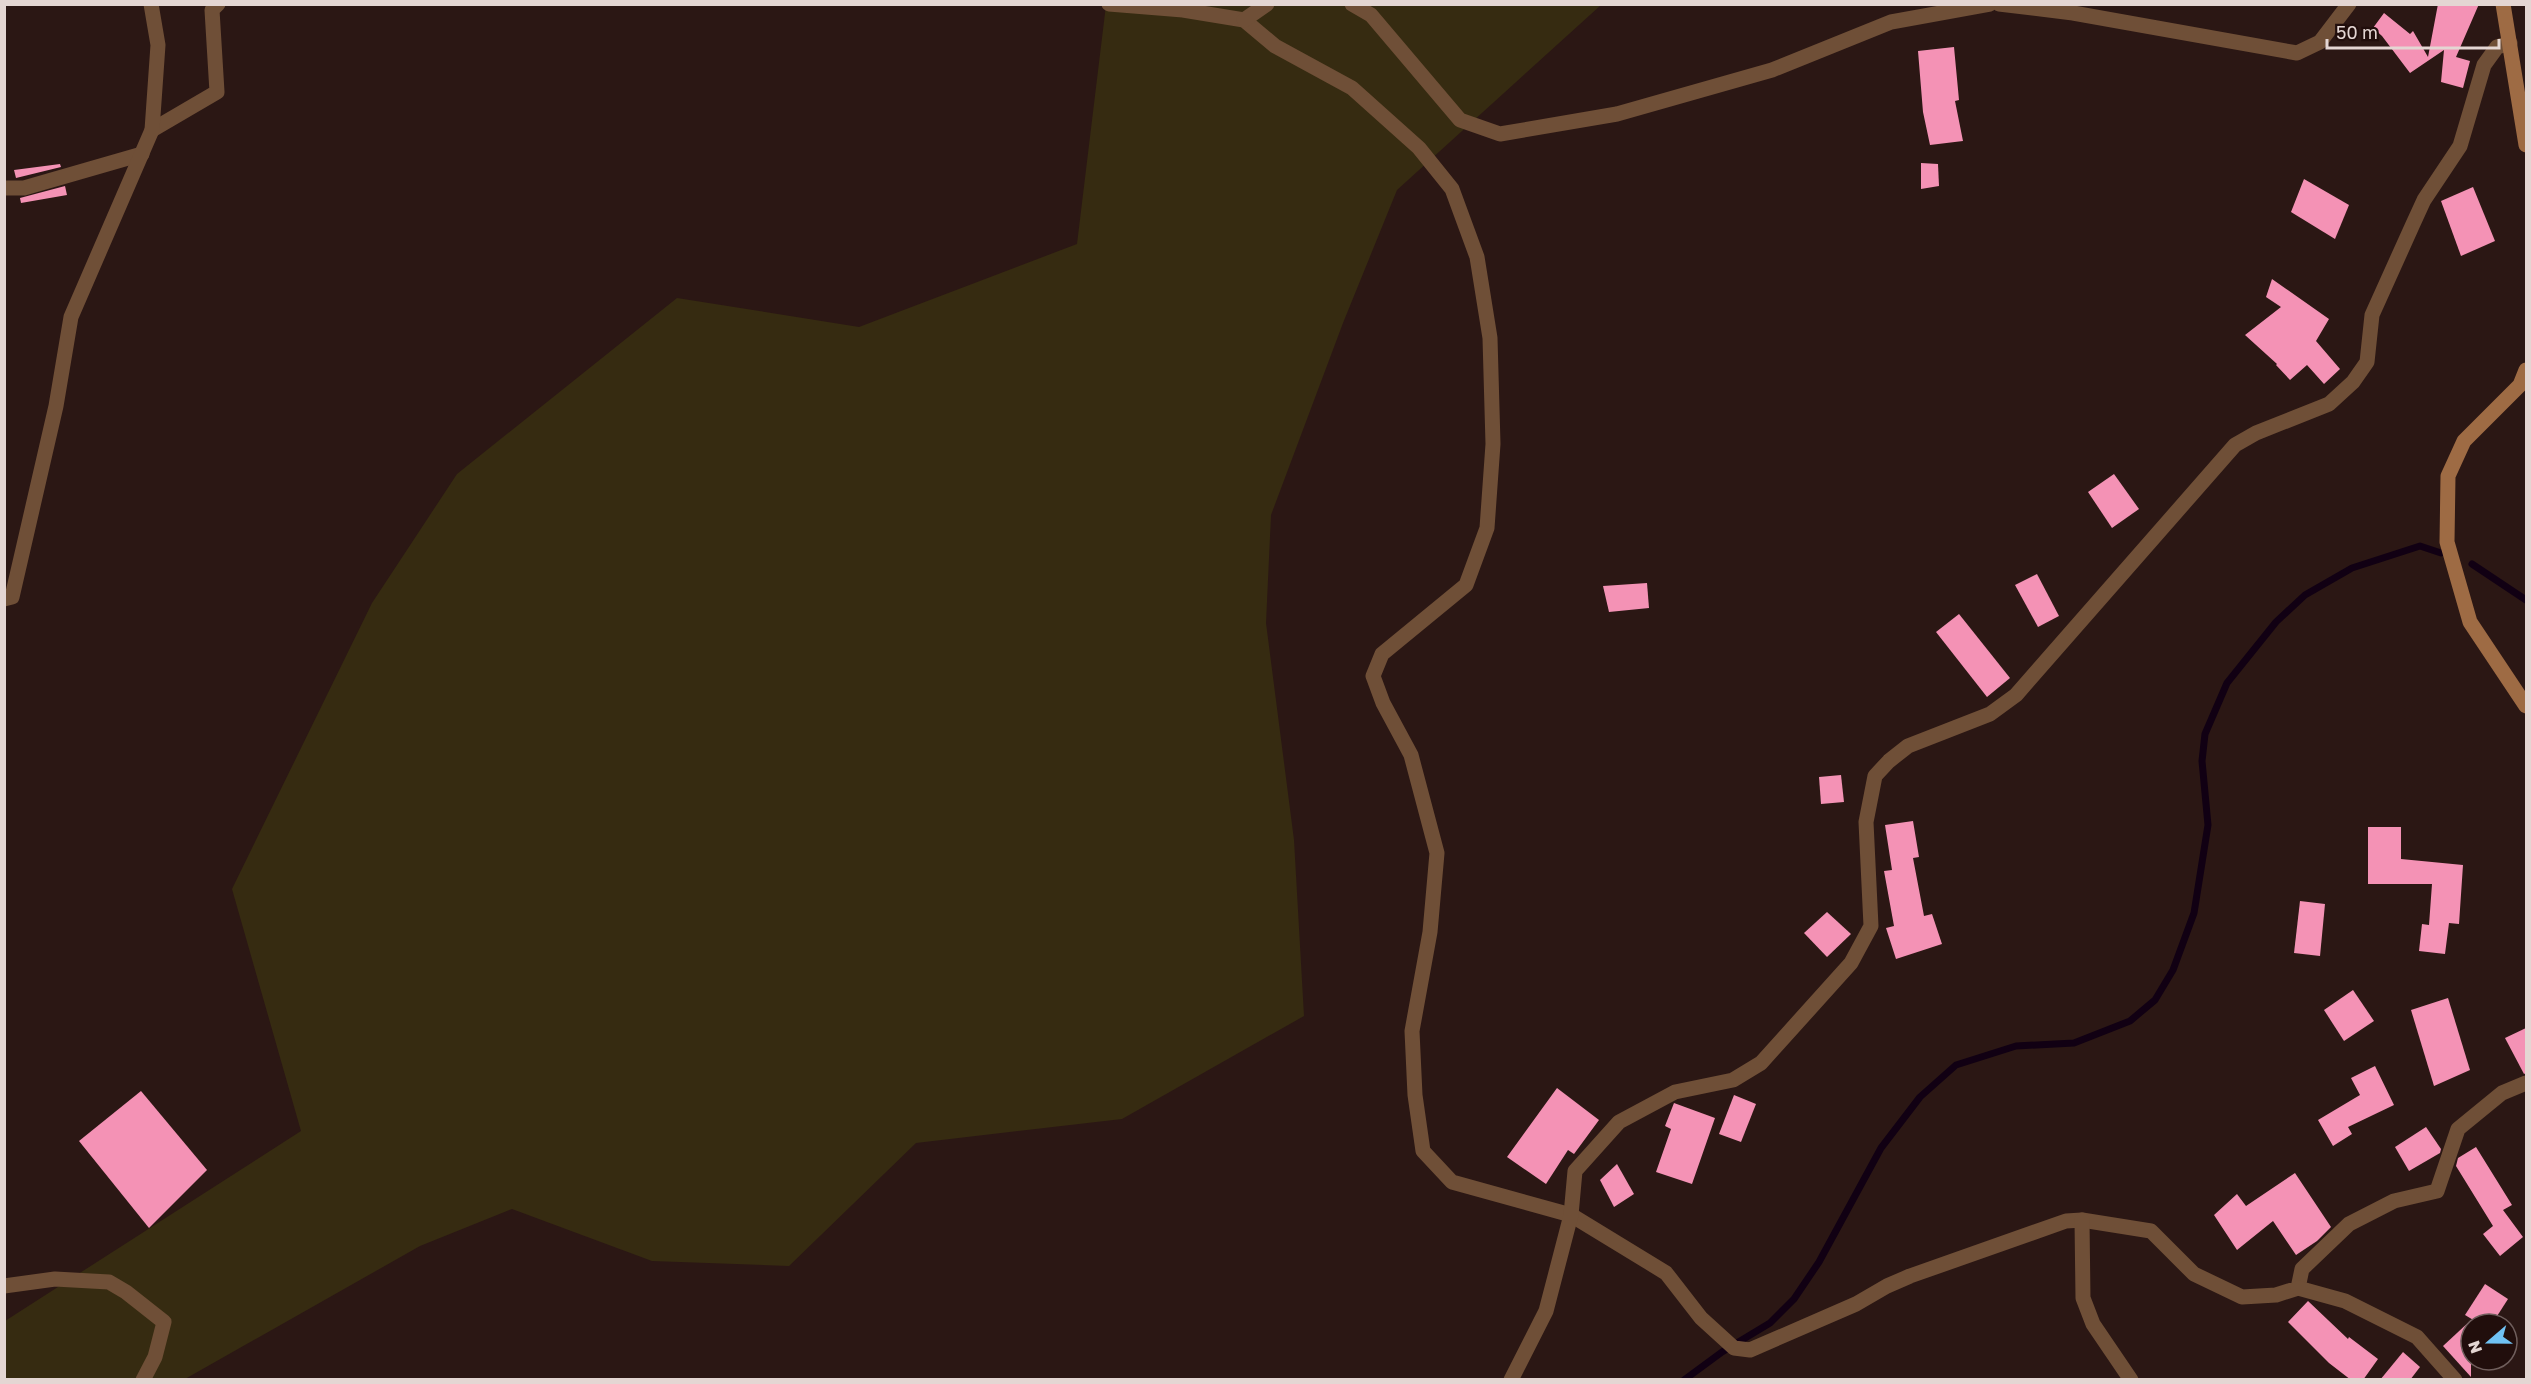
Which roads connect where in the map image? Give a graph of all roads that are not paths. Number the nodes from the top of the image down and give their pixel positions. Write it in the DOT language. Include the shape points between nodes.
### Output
graph roads {
  1 [pos="152,4"];
  2 [pos="218,4"];
  3 [pos="1109,4"];
  4 [pos="1267,4"];
  5 [pos="1352,4"];
  6 [pos="1990,4"];
  7 [pos="1999,4"];
  8 [pos="2349,4"];
  9 [pos="2503,4"];
  10 [pos="1244,20"];
  11 [pos="2510,43"];
  12 [pos="152,130"];
  13 [pos="2526,145"];
  14 [pos="142,154"];
  15 [pos="4,188"];
  16 [pos="2526,370"];
  17 [pos="4,599"];
  18 [pos="2526,706"];
  19 [pos="2526,1083"];
  20 [pos="1571,1215"];
  21 [pos="2082,1220"];
  22 [pos="4,1286"];
  23 [pos="2298,1288"];
  24 [pos="143,1380"];
  25 [pos="1511,1380"];
  26 [pos="2130,1380"];
  27 [pos="2455,1380"];
  1 -- 12 [label="street" via="158,45"];
  2 -- 12 [label="street" via="212,10 217,92"];
  3 -- 10 [label="street"];
  4 -- 10 [label="street"];
  5 -- 6 [label="street" via="1371,15 1460,120 1500,134 1617,114 1772,69 1891,22"];
  7 -- 8 [label="street" via="2073,13 2297,53 2320,42"];
  9 -- 11 [label="main road"];
  10 -- 20 [label="street" via="1275,46 1352,88 1419,148 1452,189 1477,257 1490,338 1492,444 1487,528 1466,585 1382,654 1373,676 1411,755 1437,853 1430,932 1412,1031 1423,1151 1452,1182"];
  11 -- 13 [label="main road"];
  11 -- 20 [label="street" via="2498,47 2484,65 2460,146 2413,224 2372,315 2367,362 2353,382 2329,404 2256,433 2235,446 2016,695 1990,714 1908,746 1875,776 1866,822 1871,926 1851,963 1761,1063 1733,1080 1675,1092 1619,1122 1575,1171"];
  12 -- 14 [label="street"];
  14 -- 15 [label="street" via="24,188"];
  14 -- 17 [label="street" via="71,317 56,406 24,548 12,597"];
  16 -- 18 [label="main road" via="2520,385 2464,441 2448,476 2447,542 2470,622"];
  19 -- 23 [label="street" via="2502,1093 2458,1129 2437,1191 2394,1201 2349,1224 2302,1269"];
  20 -- 21 [label="street" via="1666,1273 1701,1318 1742,1351 1766,1344 1938,1265 2050,1226"];
  20 -- 25 [label="street" via="1546,1311"];
  21 -- 23 [label="street" via="2151,1232 2194,1274 2242,1297 2276,1295"];
  21 -- 26 [label="street" via="2083,1298 2093,1324"];
  22 -- 24 [label="street" via="55,1279 109,1282 126,1292 164,1322 155,1358"];
  23 -- 27 [label="street" via="2345,1301 2417,1337"];
}
